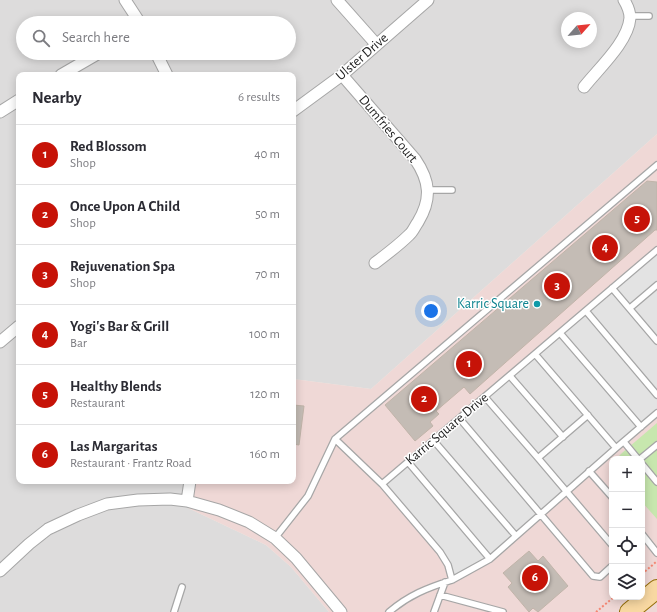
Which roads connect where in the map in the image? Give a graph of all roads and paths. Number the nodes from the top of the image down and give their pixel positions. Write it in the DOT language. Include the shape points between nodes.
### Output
graph roads {
  1 [pos="125,0"];
  2 [pos="337,0"];
  3 [pos="428,0"];
  4 [pos="624,0"];
  5 [pos="135,16"];
  6 [pos="630,16"];
  7 [pos="649,16"];
  8 [pos="376,44"];
  9 [pos="87,60"];
  10 [pos="160,60"];
  11 [pos="66,72"];
  12 [pos="166,72"];
  13 [pos="342,74"];
  14 [pos="584,87"];
  15 [pos="16,102"];
  16 [pos="296,109"];
  17 [pos="0,112"];
  18 [pos="657,165"];
  19 [pos="427,190"];
  20 [pos="452,190"];
  21 [pos="657,250"];
  22 [pos="376,263"];
  23 [pos="657,285"];
  24 [pos="612,288"];
  25 [pos="630,308"];
  26 [pos="586,311"];
  27 [pos="16,329"];
  28 [pos="657,329"];
  29 [pos="560,333"];
  30 [pos="651,334"];
  31 [pos="657,341"];
  32 [pos="0,342"];
  33 [pos="535,354"];
  34 [pos="510,376"];
  35 [pos="657,394"];
  36 [pos="485,397"];
  37 [pos="657,414"];
  38 [pos="588,415"];
  39 [pos="460,419"];
  40 [pos="641,427"];
  41 [pos="563,437"];
  42 [pos="335,440"];
  43 [pos="434,441"];
  44 [pos="624,442"];
  45 [pos="657,445"];
  46 [pos="616,448"];
  47 [pos="636,456"];
  48 [pos="643,456"];
  49 [pos="538,458"];
  50 [pos="408,462"];
  51 [pos="645,468"];
  52 [pos="589,472"];
  53 [pos="657,482"];
  54 [pos="190,484"];
  55 [pos="382,484"];
  56 [pos="567,491"];
  57 [pos="609,494"];
  58 [pos="187,501"];
  59 [pos="541,514"];
  60 [pos="516,536"];
  61 [pos="274,538"];
  62 [pos="645,538"];
  63 [pos="609,541"];
  64 [pos="657,553"];
  65 [pos="490,558"];
  66 [pos="657,561"];
  67 [pos="609,569"];
  68 [pos="0,571"];
  69 [pos="645,571"];
  70 [pos="448,581"];
  71 [pos="182,587"];
  72 [pos="657,589"];
  73 [pos="440,595"];
  74 [pos="610,600"];
  75 [pos="334,610"];
  76 [pos="174,612"];
  77 [pos="389,612"];
  78 [pos="434,612"];
  79 [pos="503,612"];
  80 [pos="596,612"];
  81 [pos="630,612"];
  1 -- 5 [label="street"];
  2 -- 8 [label="street"];
  3 -- 8 [label="street, Ulster Drive"];
  4 -- 6 [label="street"];
  6 -- 7 [label="lane"];
  6 -- 14 [label="street" via="622,41"];
  8 -- 13 [label="street, Ulster Drive"];
  9 -- 11 [label="street"];
  10 -- 12 [label="street"];
  13 -- 16 [label="street, Ulster Drive"];
  13 -- 19 [label="street, Dumfries Court" via="415,159 423,171"];
  15 -- 17 [label="street"];
  18 -- 42 [label="lane"];
  19 -- 20 [label="lane"];
  19 -- 22 [label="street, Dumfries Court" via="425,211 410,234"];
  21 -- 24 [label="lane, Karric Square Drive"];
  23 -- 25 [label="lane"];
  24 -- 25 [label="lane"];
  24 -- 26 [label="lane, Karric Square Drive"];
  25 -- 30 [label="lane"];
  26 -- 29 [label="lane, Karric Square Drive"];
  26 -- 35 [label="lane"];
  27 -- 32 [label="street"];
  28 -- 30 [label="lane"];
  29 -- 33 [label="lane, Karric Square Drive"];
  29 -- 40 [label="lane"];
  30 -- 31 [label="lane"];
  33 -- 34 [label="lane, Karric Square Drive"];
  33 -- 38 [label="lane"];
  34 -- 36 [label="lane, Karric Square Drive"];
  34 -- 41 [label="lane"];
  36 -- 39 [label="lane, Karric Square Drive"];
  36 -- 49 [label="lane"];
  37 -- 40 [label="lane"];
  38 -- 41 [label="lane"];
  38 -- 46 [label="lane"];
  39 -- 43 [label="lane, Karric Square Drive"];
  39 -- 59 [label="lane"];
  40 -- 44 [label="lane"];
  41 -- 49 [label="lane"];
  42 -- 55 [label="lane"];
  42 -- 61 [label="lane" via="308,496"];
  43 -- 50 [label="lane, Karric Square Drive"];
  43 -- 60 [label="lane"];
  44 -- 46 [label="lane"];
  44 -- 47 [label="lane"];
  45 -- 48 [label="lane"];
  46 -- 52 [label="lane"];
  49 -- 56 [label="lane"];
  50 -- 55 [label="lane, Karric Square Drive"];
  50 -- 65 [label="lane"];
  51 -- 53 [label="lane"];
  52 -- 56 [label="lane"];
  52 -- 57 [label="lane"];
  54 -- 58 [label="street"];
  55 -- 70 [label="lane" via="440,552 448,565"];
  56 -- 59 [label="lane"];
  56 -- 63 [label="lane"];
  58 -- 61 [label="street" via="249,522"];
  58 -- 68 [label="street" via="138,500 107,504 48,529"];
  59 -- 60 [label="lane"];
  59 -- 67 [label="lane" via="593,576 600,577"];
  60 -- 65 [label="lane"];
  61 -- 75 [label="street" via="296,558"];
  62 -- 64 [label="lane"];
  65 -- 70 [label="lane"];
  66 -- 69 [label="path"];
  70 -- 73 [label="lane"];
  70 -- 77 [label="lane" via="429,587"];
  71 -- 76 [label="lane"];
  72 -- 81 [label="main road"];
  73 -- 78 [label="lane"];
  73 -- 79 [label="lane"];
  74 -- 80 [label="path"];
}
